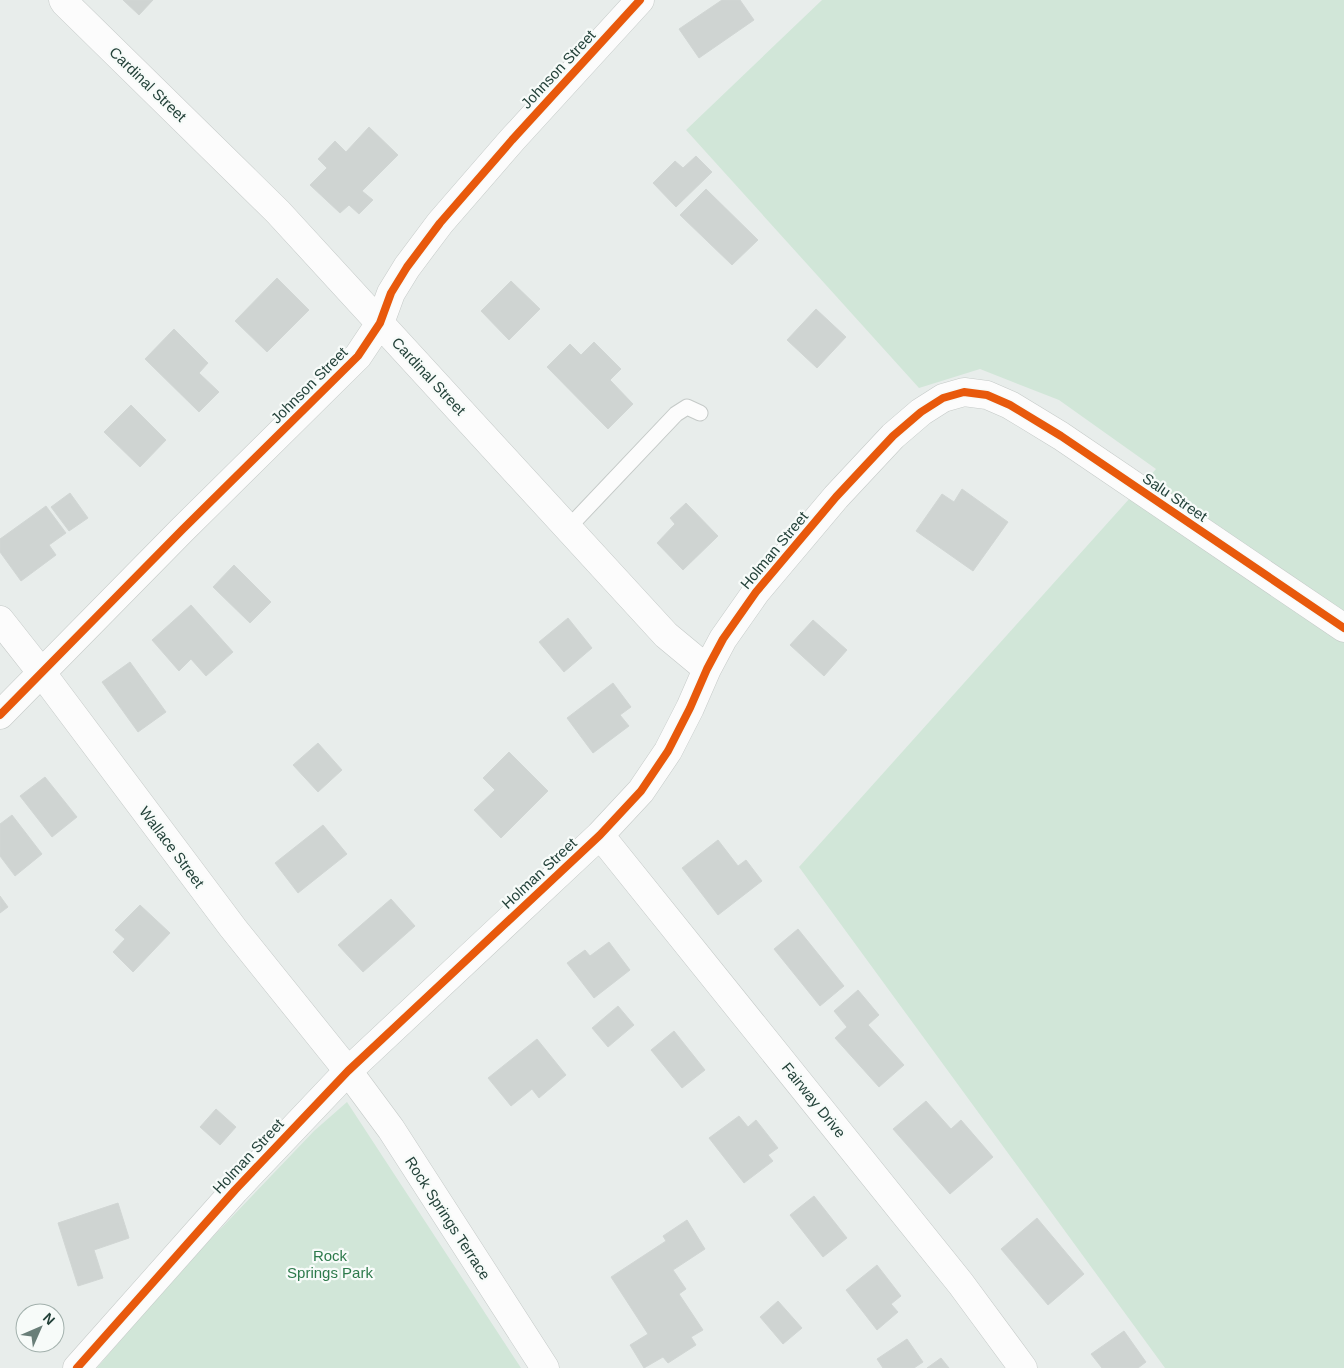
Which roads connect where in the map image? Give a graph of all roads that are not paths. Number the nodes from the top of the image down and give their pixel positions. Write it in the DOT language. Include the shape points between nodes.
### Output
graph roads {
  1 [pos="63,0"];
  2 [pos="640,0"];
  3 [pos="380,323"];
  4 [pos="987,395"];
  5 [pos="700,413"];
  6 [pos="568,528"];
  7 [pos="0,620"];
  8 [pos="1344,628"];
  9 [pos="707,669"];
  10 [pos="41,672"];
  11 [pos="0,715"];
  12 [pos="600,835"];
  13 [pos="348,1071"];
  14 [pos="77,1368"];
  15 [pos="545,1368"];
  16 [pos="1024,1368"];
  1 -- 3 [label="street, Cardinal Street" via="278,212"];
  2 -- 3 [label="street, Johnson Street" via="440,223 391,293"];
  3 -- 6 [label="street, Cardinal Street"];
  3 -- 10 [label="street, Johnson Street" via="358,356"];
  4 -- 8 [label="street, Salu Street" via="1061,436"];
  4 -- 9 [label="street, Holman Street" via="964,392 944,398 921,412 893,436 836,497 756,592 723,639"];
  5 -- 6 [label="lane" via="687,407 676,414"];
  6 -- 9 [label="street, Cardinal Street" via="666,634"];
  7 -- 10 [label="street, Wallace Street"];
  9 -- 12 [label="street, Holman Street" via="668,752 641,791"];
  10 -- 11 [label="street, Johnson Street"];
  10 -- 13 [label="street, Wallace Street" via="233,928"];
  12 -- 13 [label="street, Holman Street"];
  12 -- 16 [label="street, Fairway Drive" via="961,1284"];
  13 -- 14 [label="street, Holman Street" via="235,1190"];
  13 -- 15 [label="street, Rock Springs Terrace" via="391,1129"];
}
